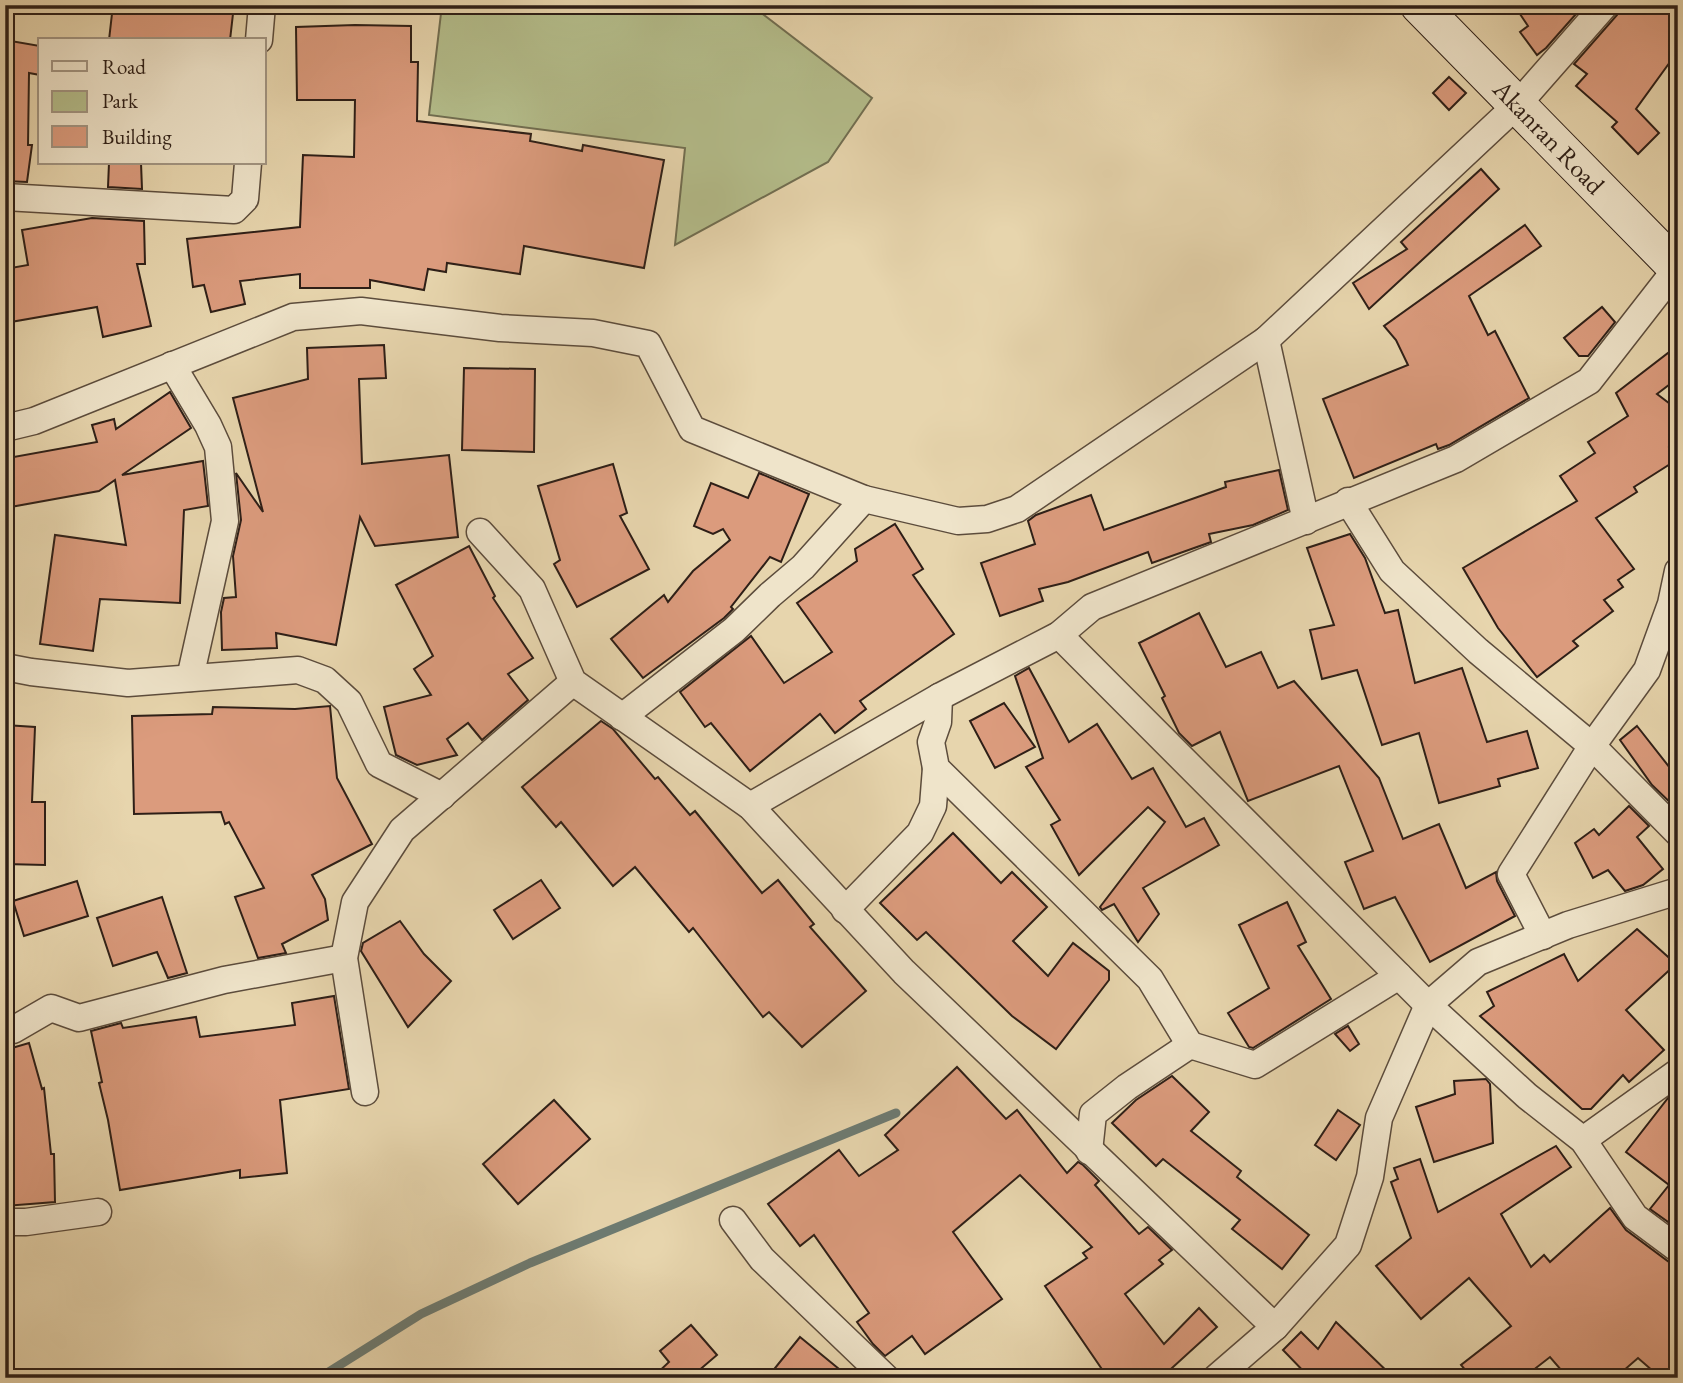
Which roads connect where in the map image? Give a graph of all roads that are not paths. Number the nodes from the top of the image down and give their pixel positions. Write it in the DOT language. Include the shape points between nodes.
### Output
graph roads {
  1 [pos="262,5"];
  2 [pos="1419,5"];
  3 [pos="1605,5"];
  4 [pos="259,38"];
  5 [pos="1518,104"];
  6 [pos="248,164"];
  7 [pos="5,197"];
  8 [pos="1677,269"];
  9 [pos="1266,340"];
  10 [pos="172,365"];
  11 [pos="5,428"];
  12 [pos="864,499"];
  13 [pos="1348,501"];
  14 [pos="1306,521"];
  15 [pos="480,532"];
  16 [pos="1678,571"];
  17 [pos="1059,635"];
  18 [pos="5,667"];
  19 [pos="190,678"];
  20 [pos="573,682"];
  21 [pos="939,697"];
  22 [pos="622,717"];
  23 [pos="1592,746"];
  24 [pos="936,768"];
  25 [pos="442,796"];
  26 [pos="750,806"];
  27 [pos="1678,834"];
  28 [pos="1678,891"];
  29 [pos="845,910"];
  30 [pos="1542,936"];
  31 [pos="344,958"];
  32 [pos="1399,976"];
  33 [pos="1428,1005"];
  34 [pos="5,1030"];
  35 [pos="1190,1045"];
  36 [pos="1678,1072"];
  37 [pos="365,1093"];
  38 [pos="1583,1140"];
  39 [pos="1089,1151"];
  40 [pos="98,1212"];
  41 [pos="733,1220"];
  42 [pos="5,1222"];
  43 [pos="1678,1249"];
  44 [pos="1275,1327"];
  45 [pos="886,1378"];
  46 [pos="1216,1378"];
  1 -- 4 [label="street"];
  2 -- 5 [label="main road, Akanran Road"];
  3 -- 5 [label="street"];
  5 -- 8 [label="main road, Akanran Road"];
  5 -- 9 [label="street"];
  6 -- 7 [label="street" via="245,199 234,210"];
  8 -- 13 [label="street" via="1589,381 1456,459"];
  9 -- 12 [label="street" via="1017,509 987,519 958,520"];
  9 -- 14 [label="street"];
  10 -- 11 [label="street" via="34,421"];
  10 -- 12 [label="street" via="293,317 362,311 500,328 593,333 648,344 692,429"];
  10 -- 19 [label="street" via="218,446 225,521"];
  12 -- 22 [label="street" via="803,568"];
  13 -- 14 [label="street"];
  13 -- 23 [label="street" via="1392,571"];
  14 -- 17 [label="street" via="1092,607"];
  15 -- 20 [label="street" via="532,589"];
  16 -- 23 [label="street" via="1647,670"];
  17 -- 21 [label="street"];
  17 -- 32 [label="street"];
  18 -- 19 [label="street" via="128,683"];
  19 -- 25 [label="street" via="298,670 325,680 349,702 380,764"];
  20 -- 22 [label="street"];
  20 -- 25 [label="street"];
  21 -- 24 [label="street" via="931,742"];
  21 -- 26 [label="street"];
  22 -- 26 [label="street"];
  23 -- 27 [label="street"];
  23 -- 30 [label="street" via="1511,873"];
  24 -- 29 [label="street" via="933,806 920,833"];
  24 -- 35 [label="street" via="1150,979"];
  25 -- 31 [label="street" via="402,830 355,902"];
  26 -- 29 [label="street"];
  28 -- 30 [label="street"];
  29 -- 39 [label="street"];
  30 -- 33 [label="street" via="1478,962"];
  31 -- 34 [label="street" via="224,981 79,1018 51,1008"];
  31 -- 37 [label="street"];
  32 -- 33 [label="street"];
  32 -- 35 [label="street" via="1255,1065"];
  33 -- 38 [label="street" via="1527,1096"];
  33 -- 44 [label="street" via="1379,1118 1370,1177 1348,1245"];
  35 -- 39 [label="street" via="1093,1114"];
  36 -- 38 [label="street"];
  38 -- 43 [label="street" via="1635,1217"];
  39 -- 44 [label="street"];
  40 -- 42 [label="street"];
  41 -- 45 [label="street" via="762,1259"];
  44 -- 46 [label="street"];
}
